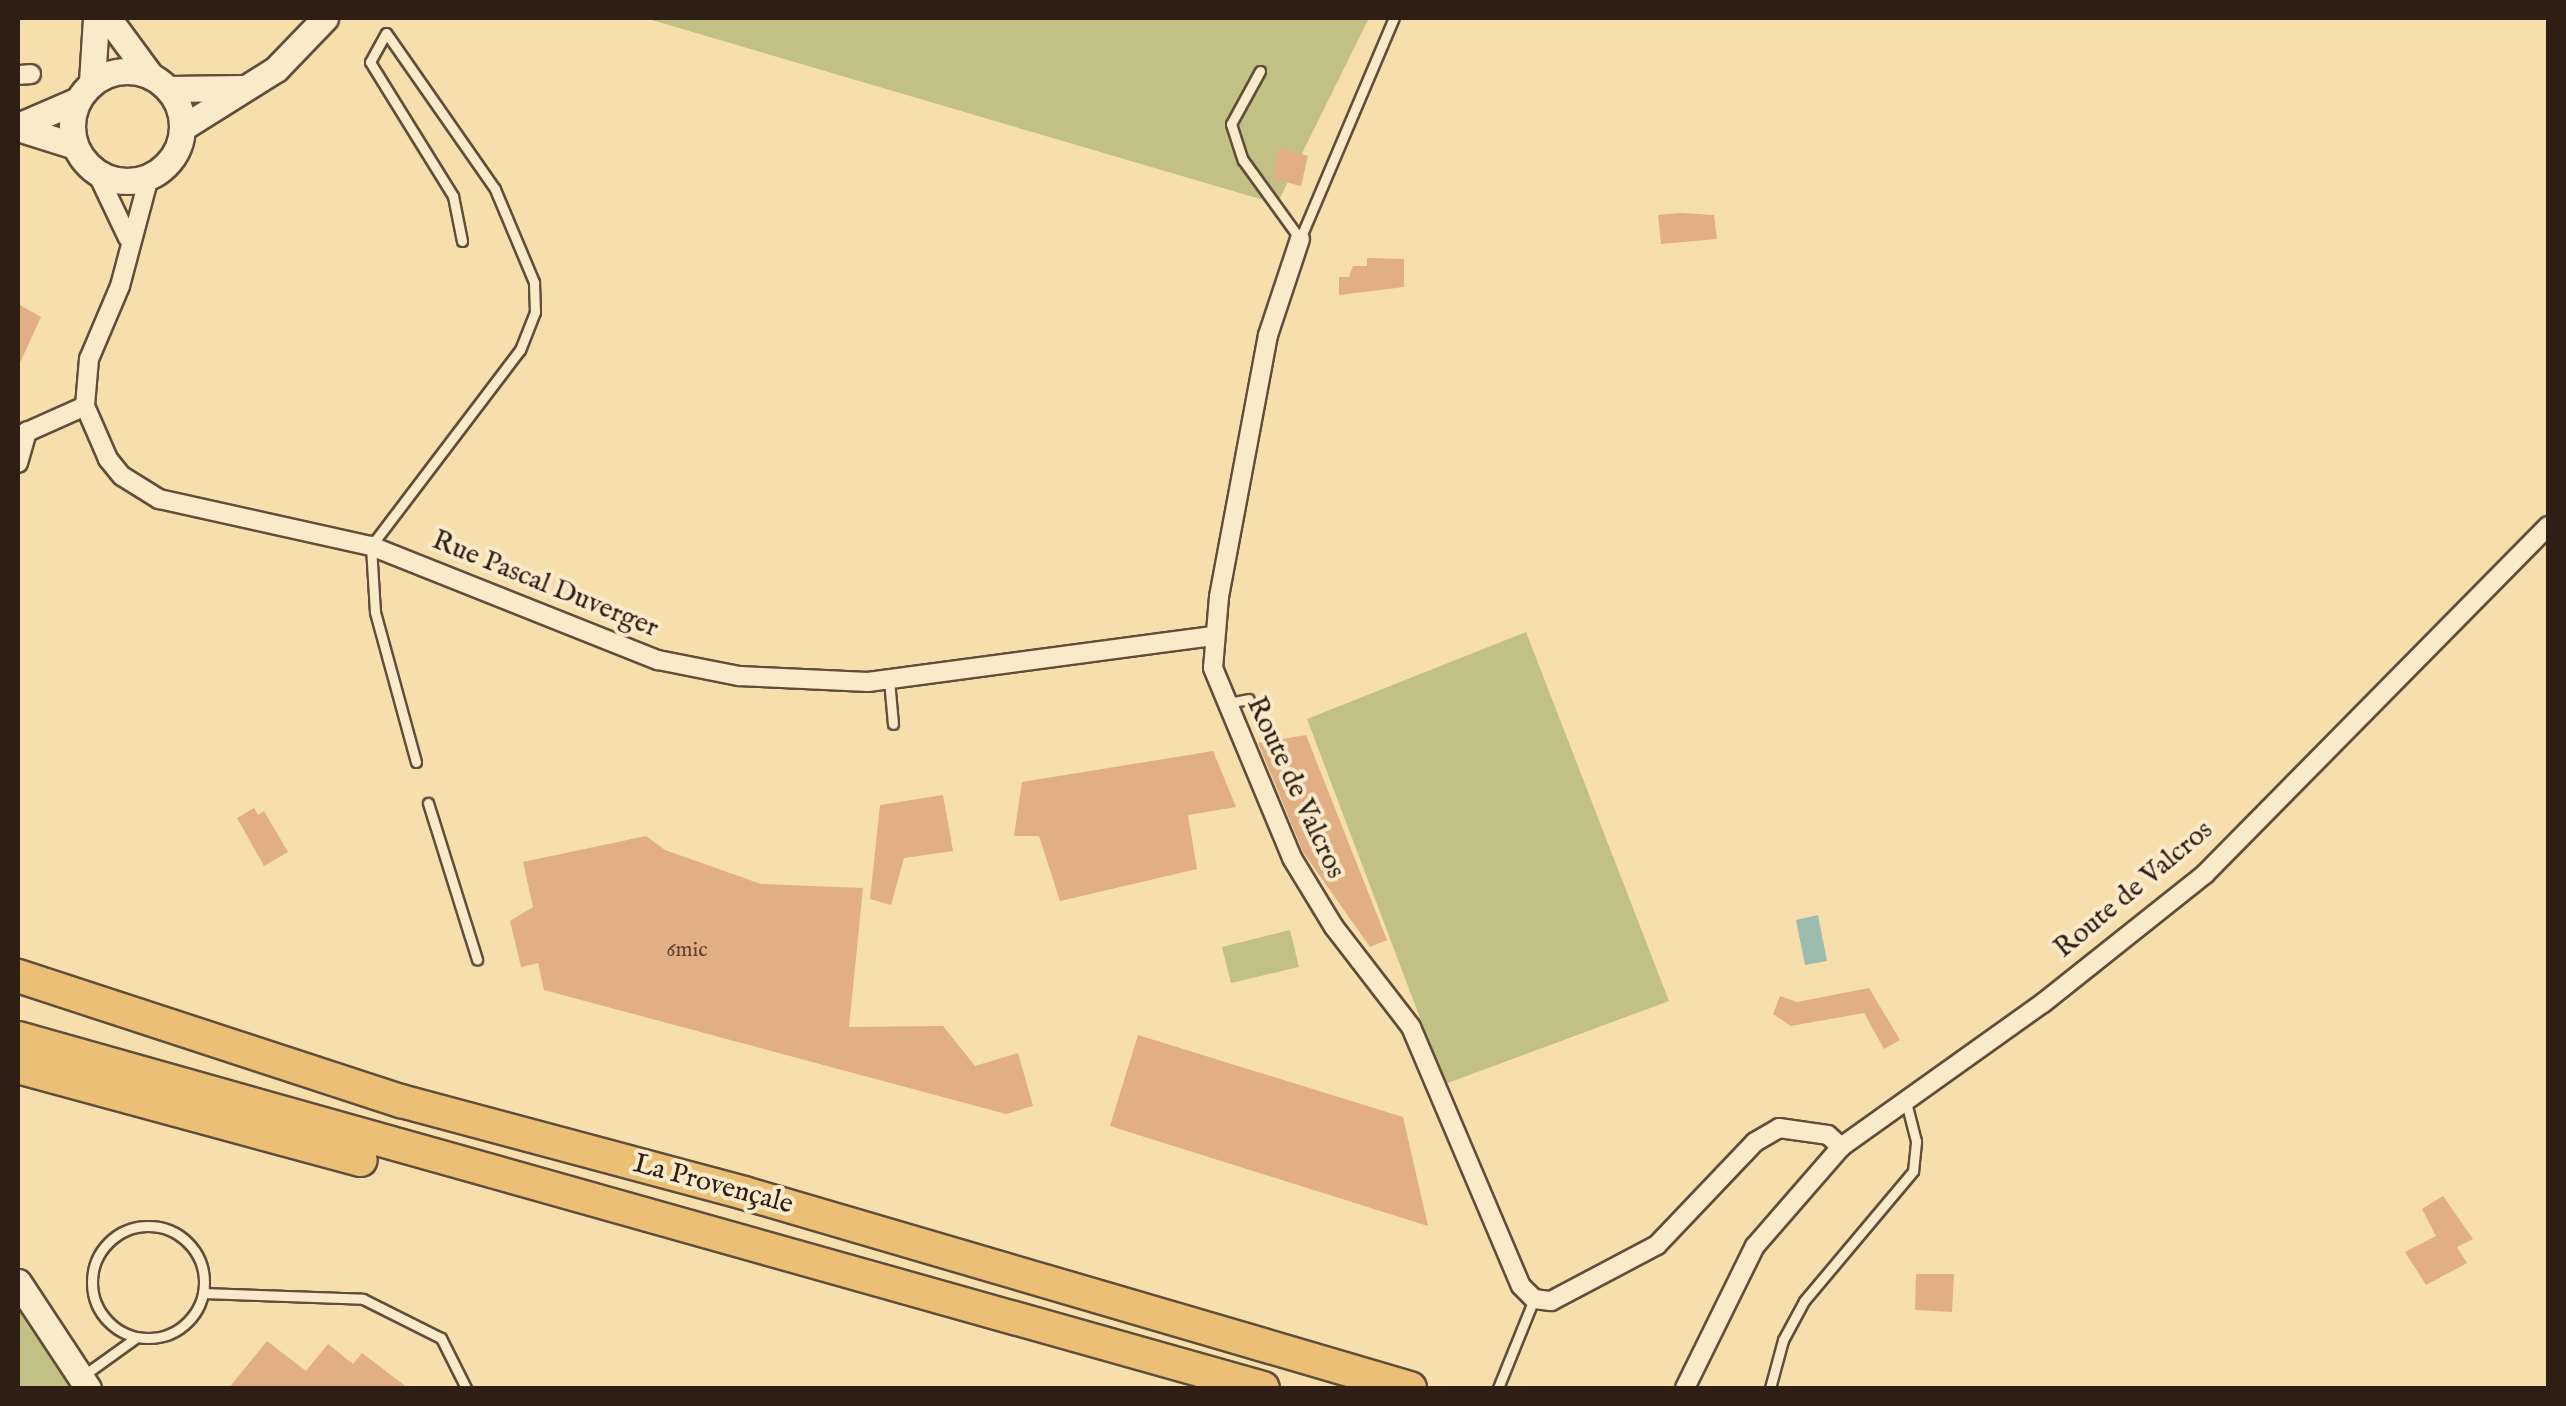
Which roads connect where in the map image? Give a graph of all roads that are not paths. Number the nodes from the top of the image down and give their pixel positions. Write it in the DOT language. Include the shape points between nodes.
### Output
graph roads {
  1 [pos="96,18"];
  2 [pos="108,18"];
  3 [pos="325,18"];
  4 [pos="1394,18"];
  5 [pos="1260,71"];
  6 [pos="159,82"];
  7 [pos="242,88"];
  8 [pos="84,91"];
  9 [pos="18,127"];
  10 [pos="182,128"];
  11 [pos="75,146"];
  12 [pos="96,172"];
  13 [pos="148,177"];
  14 [pos="128,238"];
  15 [pos="1300,239"];
  16 [pos="462,242"];
  17 [pos="85,406"];
  18 [pos="22,434"];
  19 [pos="18,462"];
  20 [pos="2548,526"];
  21 [pos="371,546"];
  22 [pos="1213,636"];
  23 [pos="889,680"];
  24 [pos="1249,700"];
  25 [pos="1225,703"];
  26 [pos="893,724"];
  27 [pos="416,762"];
  28 [pos="428,803"];
  29 [pos="476,959"];
  30 [pos="18,976"];
  31 [pos="18,1038"];
  32 [pos="18,1067"];
  33 [pos="1906,1100"];
  34 [pos="1840,1148"];
  35 [pos="18,1282"];
  36 [pos="202,1293"];
  37 [pos="1534,1299"];
  38 [pos="138,1337"];
  39 [pos="1169,1360"];
  40 [pos="85,1383"];
  41 [pos="466,1388"];
  42 [pos="1264,1388"];
  43 [pos="1410,1388"];
  44 [pos="1498,1388"];
  45 [pos="1684,1388"];
  46 [pos="1770,1388"];
  1 -- 8 [label="street"];
  2 -- 6 [label="street"];
  3 -- 7 [label="street" via="276,69"];
  4 -- 15 [label="lane, Route de Valcros"];
  5 -- 15 [label="lane" via="1230,124 1242,160"];
  6 -- 7 [label="street"];
  6 -- 8 [label="street" via="119,70"];
  6 -- 10 [label="street"];
  7 -- 10 [label="street"];
  8 -- 9 [label="street"];
  8 -- 11 [label="street"];
  9 -- 11 [label="street"];
  10 -- 13 [label="street" via="172,157"];
  11 -- 12 [label="street"];
  12 -- 13 [label="street" via="122,181"];
  12 -- 14 [label="street"];
  13 -- 14 [label="street, Rue Pascal Duverger"];
  14 -- 17 [label="street, Rue Pascal Duverger" via="120,286 89,359"];
  15 -- 22 [label="street, Route de Valcros" via="1268,334"];
  16 -- 21 [label="lane" via="453,196 370,62 386,33 495,189 522,243 535,312 520,350"];
  17 -- 18 [label="street"];
  17 -- 21 [label="street, Rue Pascal Duverger" via="96,442 140,490"];
  18 -- 19 [label="street"];
  20 -- 33 [label="street, Route de Valcros" via="2205,874 2043,1003"];
  21 -- 23 [label="street, Rue Pascal Duverger" via="658,660 775,680"];
  21 -- 27 [label="lane" via="375,612"];
  22 -- 23 [label="street, Rue Pascal Duverger"];
  22 -- 25 [label="street, Route de Valcros" via="1213,668"];
  23 -- 26 [label="lane"];
  24 -- 25 [label="lane"];
  25 -- 37 [label="street, Route de Valcros" via="1292,858 1411,1027 1512,1272"];
  28 -- 29 [label="lane"];
  30 -- 43 [label="highway, La Provençale" via="401,1100"];
  31 -- 39 [label="highway, La Provençale"];
  32 -- 39 [label="highway" via="524,1202"];
  33 -- 34 [label="street, Route de Valcros"];
  33 -- 46 [label="lane" via="1916,1141 1913,1172 1804,1301 1783,1340"];
  34 -- 37 [label="street" via="1828,1135 1799,1128 1768,1133 1657,1245 1573,1293"];
  34 -- 45 [label="street, Route de Valcros" via="1755,1246"];
  35 -- 40 [label="street"];
  36 -- 38 [label="lane" via="197,1309 172,1333"];
  36 -- 38 [label="lane" via="197,1256 170,1231 133,1228 116,1236 101,1251 92,1284 105,1318"];
  36 -- 41 [label="lane" via="363,1299 440,1338"];
  37 -- 44 [label="lane"];
  38 -- 40 [label="lane"];
  39 -- 42 [label="highway, La Provençale"];
}
